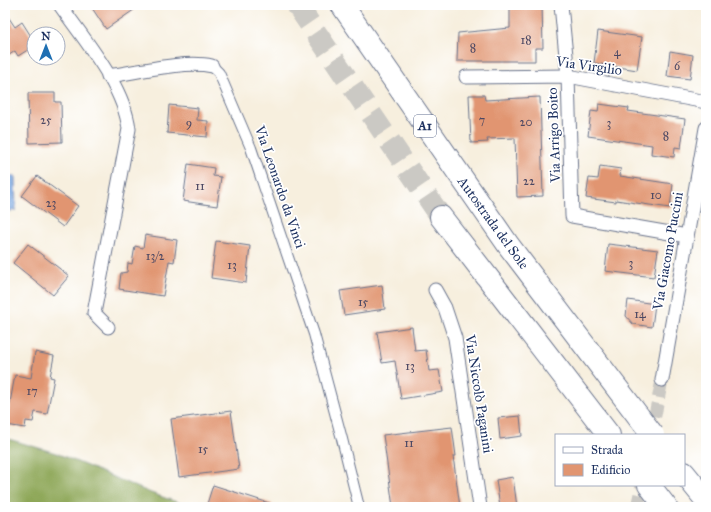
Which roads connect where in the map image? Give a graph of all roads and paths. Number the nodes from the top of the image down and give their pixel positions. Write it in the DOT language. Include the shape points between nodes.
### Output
graph roads {
  1 [pos="60,5"];
  2 [pos="342,5"];
  3 [pos="561,5"];
  4 [pos="212,66"];
  5 [pos="108,76"];
  6 [pos="568,76"];
  7 [pos="466,77"];
  8 [pos="706,102"];
  9 [pos="706,128"];
  10 [pos="442,217"];
  11 [pos="687,236"];
  12 [pos="435,290"];
  13 [pos="108,327"];
  14 [pos="662,380"];
  15 [pos="608,434"];
  16 [pos="652,434"];
  17 [pos="685,474"];
  18 [pos="706,500"];
  19 [pos="359,507"];
  20 [pos="480,507"];
  1 -- 5 [label="street"];
  2 -- 16 [label="highway, Autostrada del Sole / A1, bridge" via="509,246"];
  3 -- 6 [label="street, Via Arrigo Boito"];
  4 -- 5 [label="street, Via Leonardo da Vinci" via="186,65"];
  4 -- 19 [label="street, Via Leonardo da Vinci" via="220,73 251,148 314,334"];
  5 -- 13 [label="street" via="121,96 128,113 130,129 94,313"];
  6 -- 7 [label="street, Via Virgilio"];
  6 -- 8 [label="street, Via Virgilio"];
  6 -- 11 [label="street, Via Arrigo Boito" via="572,216"];
  9 -- 11 [label="street, Via Giacomo Puccini"];
  10 -- 15 [label="highway"];
  11 -- 14 [label="street, Via Giacomo Puccini"];
  12 -- 20 [label="street, Via Niccolò Paganini" via="445,308 455,338"];
  17 -- 18 [label="highway"];
}
